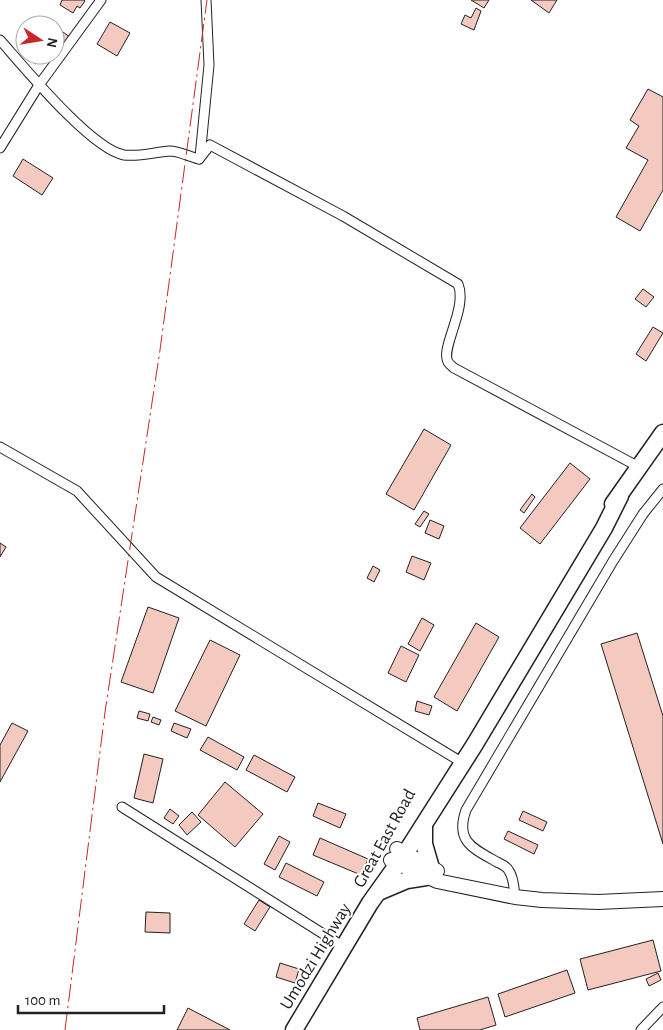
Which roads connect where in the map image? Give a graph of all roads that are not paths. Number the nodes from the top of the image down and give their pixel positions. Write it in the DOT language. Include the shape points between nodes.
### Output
graph roads {
  1 [pos="101,0"];
  2 [pos="206,0"];
  3 [pos="0,40"];
  4 [pos="39,85"];
  5 [pos="0,148"];
  6 [pos="199,159"];
  7 [pos="663,433"];
  8 [pos="0,448"];
  9 [pos="639,467"];
  10 [pos="663,489"];
  11 [pos="458,760"];
  12 [pos="122,807"];
  13 [pos="424,825"];
  14 [pos="398,857"];
  15 [pos="428,873"];
  16 [pos="375,897"];
  17 [pos="515,897"];
  18 [pos="663,899"];
  19 [pos="344,947"];
  20 [pos="663,1007"];
  21 [pos="294,1030"];
  22 [pos="641,1030"];
  1 -- 4 [label="street"];
  2 -- 6 [label="street" via="209,65"];
  3 -- 4 [label="street"];
  4 -- 5 [label="street"];
  4 -- 6 [label="street" via="103,146 114,152 148,155 172,151"];
  6 -- 9 [label="street" via="210,144 343,216 458,284 462,292 447,352 448,362"];
  7 -- 9 [label="highway, Great East Road"];
  8 -- 11 [label="street" via="78,490 156,577"];
  9 -- 11 [label="highway, Great East Road" via="546,607"];
  10 -- 17 [label="street" via="613,561 462,821 465,840 509,870"];
  11 -- 13 [label="highway, Great East Road"];
  11 -- 14 [label="highway, Great East Road"];
  12 -- 19 [label="street"];
  13 -- 14 [label="highway, Great East Road"];
  13 -- 15 [label="highway"];
  14 -- 15 [label="main road"];
  14 -- 16 [label="highway, Great East Road" via="375,888"];
  15 -- 16 [label="highway"];
  15 -- 17 [label="main road"];
  16 -- 19 [label="highway, Umodzi Highway"];
  17 -- 18 [label="main road" via="598,902"];
  19 -- 21 [label="highway, Umodzi Highway"];
  20 -- 22 [label="street"];
}
